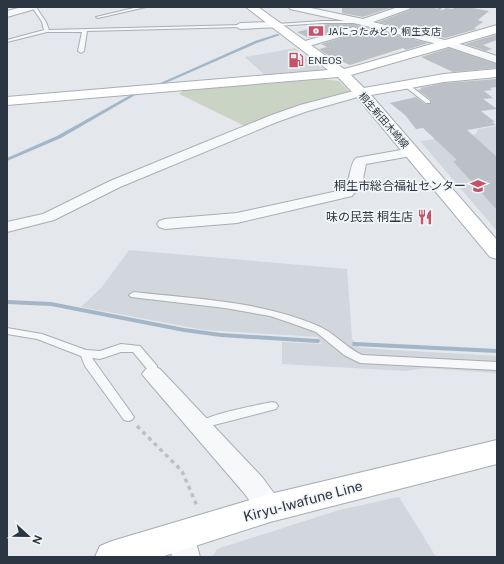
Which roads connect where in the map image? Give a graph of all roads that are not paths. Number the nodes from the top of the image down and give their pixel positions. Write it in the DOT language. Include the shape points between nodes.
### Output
graph roads {
  1 [pos="33,7"];
  2 [pos="144,7"];
  3 [pos="251,7"];
  4 [pos="293,7"];
  5 [pos="406,7"];
  6 [pos="7,14"];
  7 [pos="98,17"];
  8 [pos="364,22"];
  9 [pos="240,26"];
  10 [pos="276,26"];
  11 [pos="497,29"];
  12 [pos="85,30"];
  13 [pos="354,30"];
  14 [pos="47,31"];
  15 [pos="7,41"];
  16 [pos="446,44"];
  17 [pos="302,45"];
  18 [pos="81,51"];
  19 [pos="496,71"];
  20 [pos="341,74"];
  21 [pos="406,85"];
  22 [pos="361,93"];
  23 [pos="7,101"];
  24 [pos="428,102"];
  25 [pos="412,152"];
  26 [pos="165,224"];
  27 [pos="7,227"];
  28 [pos="497,253"];
  29 [pos="134,295"];
  30 [pos="7,331"];
  31 [pos="85,354"];
  32 [pos="497,366"];
  33 [pos="153,374"];
  34 [pos="272,406"];
  35 [pos="128,417"];
  36 [pos="201,426"];
  37 [pos="497,452"];
  38 [pos="270,508"];
  39 [pos="183,546"];
  40 [pos="112,557"];
  1 -- 6 [label="street"];
  1 -- 14 [label="lane"];
  2 -- 7 [label="lane"];
  3 -- 10 [label="main road, 桐生新田木崎線"];
  4 -- 8 [label="street"];
  5 -- 8 [label="street"];
  8 -- 10 [label="lane"];
  8 -- 16 [label="street"];
  9 -- 10 [label="street"];
  9 -- 12 [label="lane"];
  10 -- 17 [label="main road, 桐生新田木崎線"];
  11 -- 16 [label="main road"];
  12 -- 14 [label="lane"];
  12 -- 18 [label="lane"];
  13 -- 17 [label="street"];
  14 -- 15 [label="lane"];
  16 -- 19 [label="street" via="472,51"];
  16 -- 20 [label="main road"];
  17 -- 20 [label="main road, 桐生新田木崎線"];
  19 -- 21 [label="main road"];
  20 -- 22 [label="main road, 桐生新田木崎線"];
  20 -- 23 [label="main road"];
  21 -- 22 [label="main road"];
  21 -- 24 [label="lane"];
  22 -- 25 [label="main road, 桐生新田木崎線"];
  22 -- 27 [label="street" via="273,119 115,184 48,217"];
  25 -- 26 [label="street" via="359,163 354,185 348,193 237,218"];
  25 -- 28 [label="main road, 桐生新田木崎線"];
  29 -- 32 [label="lane" via="247,308 278,316 321,330 351,355 360,359"];
  30 -- 31 [label="lane" via="39,336"];
  31 -- 33 [label="lane" via="100,355 121,348 136,349 153,369"];
  31 -- 35 [label="lane"];
  33 -- 36 [label="street"];
  34 -- 36 [label="lane"];
  36 -- 38 [label="street"];
  37 -- 38 [label="main road, Kiryu-Iwafune Line"];
  38 -- 39 [label="main road, Kiryu-Iwafune Line"];
  39 -- 40 [label="main road, Kiryu-Iwafune Line"];
}
